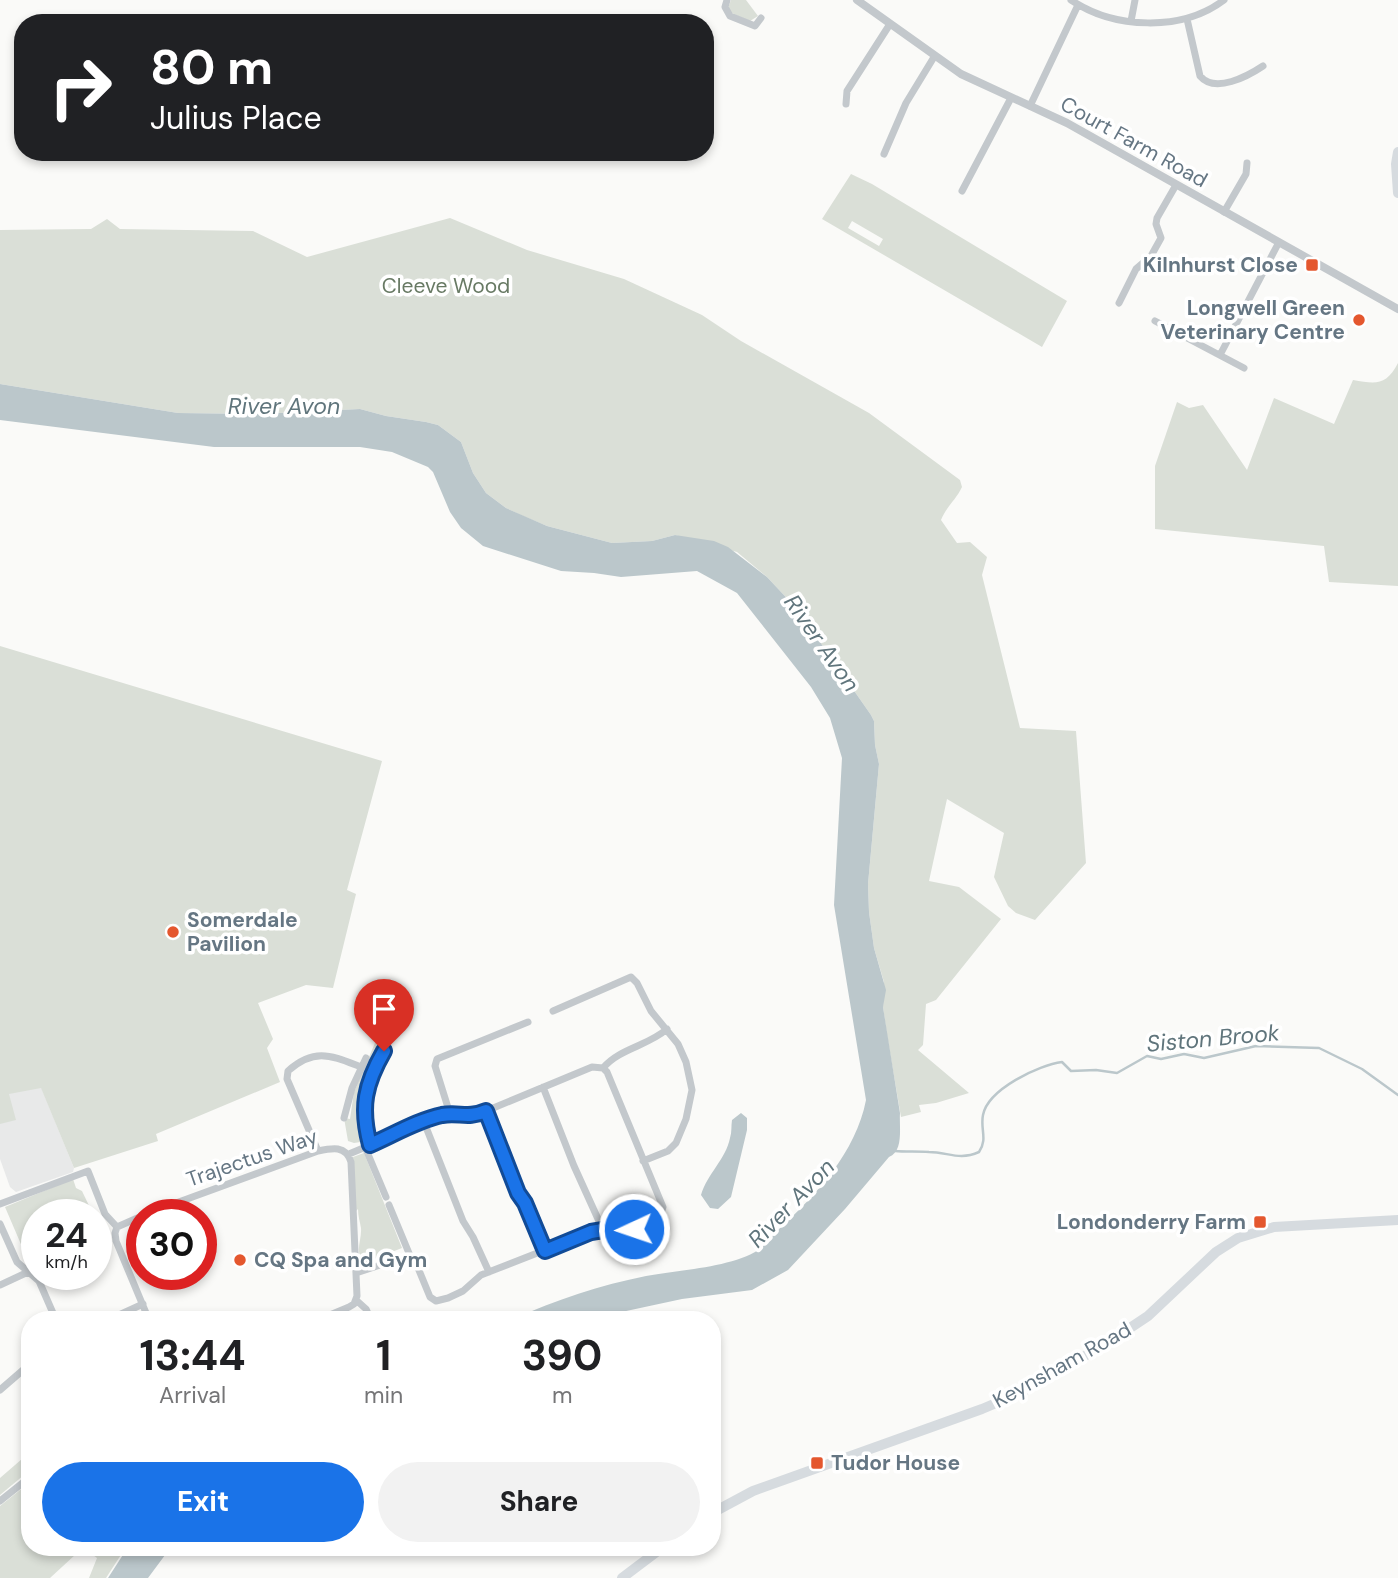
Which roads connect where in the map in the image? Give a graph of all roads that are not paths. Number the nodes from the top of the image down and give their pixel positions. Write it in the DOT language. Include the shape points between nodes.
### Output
graph roads {
  1 [pos="727,0"];
  2 [pos="857,0"];
  3 [pos="1135,0"];
  4 [pos="1224,0"];
  5 [pos="1075,2"];
  6 [pos="761,18"];
  7 [pos="1187,19"];
  8 [pos="1130,21"];
  9 [pos="890,24"];
  10 [pos="755,26"];
  11 [pos="753,36"];
  12 [pos="934,57"];
  13 [pos="1263,65"];
  14 [pos="1011,98"];
  15 [pos="846,104"];
  16 [pos="1030,106"];
  17 [pos="1398,152"];
  18 [pos="884,154"];
  19 [pos="1247,163"];
  20 [pos="1176,186"];
  21 [pos="962,191"];
  22 [pos="1398,193"];
  23 [pos="1224,212"];
  24 [pos="1279,242"];
  25 [pos="1119,303"];
  26 [pos="1398,309"];
  27 [pos="1155,321"];
  28 [pos="1220,355"];
  29 [pos="1244,368"];
  30 [pos="553,1011"];
  31 [pos="528,1022"];
  32 [pos="667,1029"];
  33 [pos="384,1051"];
  34 [pos="366,1058"];
  35 [pos="361,1067"];
  36 [pos="603,1068"];
  37 [pos="543,1087"];
  38 [pos="486,1111"];
  39 [pos="450,1114"];
  40 [pos="344,1118"];
  41 [pos="424,1122"];
  42 [pos="368,1146"];
  43 [pos="318,1151"];
  44 [pos="349,1154"];
  45 [pos="643,1161"];
  46 [pos="188,1199"];
  47 [pos="0,1204"];
  48 [pos="1398,1220"];
  49 [pos="126,1223"];
  50 [pos="0,1224"];
  51 [pos="117,1227"];
  52 [pos="603,1230"];
  53 [pos="545,1251"];
  54 [pos="411,1258"];
  55 [pos="21,1266"];
  56 [pos="489,1272"];
  57 [pos="356,1273"];
  58 [pos="21,1275"];
  59 [pos="0,1285"];
  60 [pos="43,1290"];
  61 [pos="356,1300"];
  62 [pos="143,1304"];
  63 [pos="52,1311"];
  64 [pos="128,1311"];
  65 [pos="146,1311"];
  66 [pos="339,1311"];
  67 [pos="367,1311"];
  68 [pos="21,1372"];
  69 [pos="0,1390"];
  70 [pos="21,1484"];
  71 [pos="0,1501"];
  72 [pos="721,1508"];
  73 [pos="651,1556"];
  74 [pos="622,1578"];
  1 -- 10 [label="street" via="730,16"];
  2 -- 9 [label="street, Court Farm Road"];
  3 -- 8 [label="street"];
  4 -- 7 [label="street"];
  5 -- 8 [label="street"];
  5 -- 16 [label="street"];
  6 -- 10 [label="street"];
  7 -- 8 [label="street"];
  7 -- 13 [label="street" via="1204,81 1255,76"];
  9 -- 12 [label="street, Court Farm Road"];
  9 -- 15 [label="street" via="847,91"];
  10 -- 11 [label="street"];
  12 -- 14 [label="street, Court Farm Road"];
  12 -- 18 [label="street" via="906,103"];
  14 -- 16 [label="street, Court Farm Road"];
  14 -- 21 [label="street"];
  16 -- 20 [label="street, Court Farm Road"];
  17 -- 22 [label="main road"];
  19 -- 23 [label="street" via="1251,174"];
  20 -- 23 [label="street, Court Farm Road"];
  20 -- 25 [label="street" via="1157,218 1161,238 1136,270"];
  23 -- 24 [label="street, Court Farm Road"];
  24 -- 26 [label="street, Court Farm Road"];
  24 -- 28 [label="street"];
  27 -- 28 [label="street"];
  28 -- 29 [label="street"];
  30 -- 32 [label="street" via="631,977"];
  31 -- 39 [label="street" via="437,1059 435,1066"];
  32 -- 36 [label="street" via="658,1038 617,1055"];
  32 -- 45 [label="street" via="686,1062 691,1101 672,1148"];
  33 -- 42 [label="street" via="364,1102"];
  34 -- 35 [label="street"];
  35 -- 40 [label="street"];
  35 -- 43 [label="street" via="325,1054 288,1071 287,1079"];
  36 -- 37 [label="street" via="592,1067"];
  36 -- 45 [label="street"];
  37 -- 38 [label="street"];
  37 -- 52 [label="street"];
  38 -- 39 [label="street"];
  38 -- 53 [label="street"];
  39 -- 41 [label="street"];
  41 -- 42 [label="street"];
  41 -- 56 [label="street" via="463,1222"];
  42 -- 44 [label="street"];
  42 -- 54 [label="street"];
  43 -- 44 [label="street, Trajectus Way" via="336,1148"];
  43 -- 46 [label="street, Trajectus Way"];
  44 -- 57 [label="street, Trajectus Way"];
  45 -- 52 [label="street" via="662,1213 634,1229"];
  47 -- 51 [label="street" via="88,1171 105,1214"];
  48 -- 72 [label="main road, Keynsham Road" via="1274,1227 1238,1238 1216,1252 1148,1315 1022,1392 789,1477"];
  49 -- 51 [label="street, Trajectus Way"];
  50 -- 55 [label="street"];
  51 -- 62 [label="street" via="116,1241"];
  52 -- 53 [label="street"];
  53 -- 56 [label="street"];
  54 -- 56 [label="street" via="436,1301 463,1291"];
  54 -- 57 [label="street"];
  57 -- 61 [label="street, Trajectus Way"];
  58 -- 59 [label="street"];
  60 -- 63 [label="street"];
  61 -- 66 [label="street"];
  61 -- 67 [label="street"];
  62 -- 64 [label="street"];
  62 -- 65 [label="street"];
  68 -- 69 [label="street"];
  70 -- 71 [label="street"];
  73 -- 74 [label="main road"];
}
